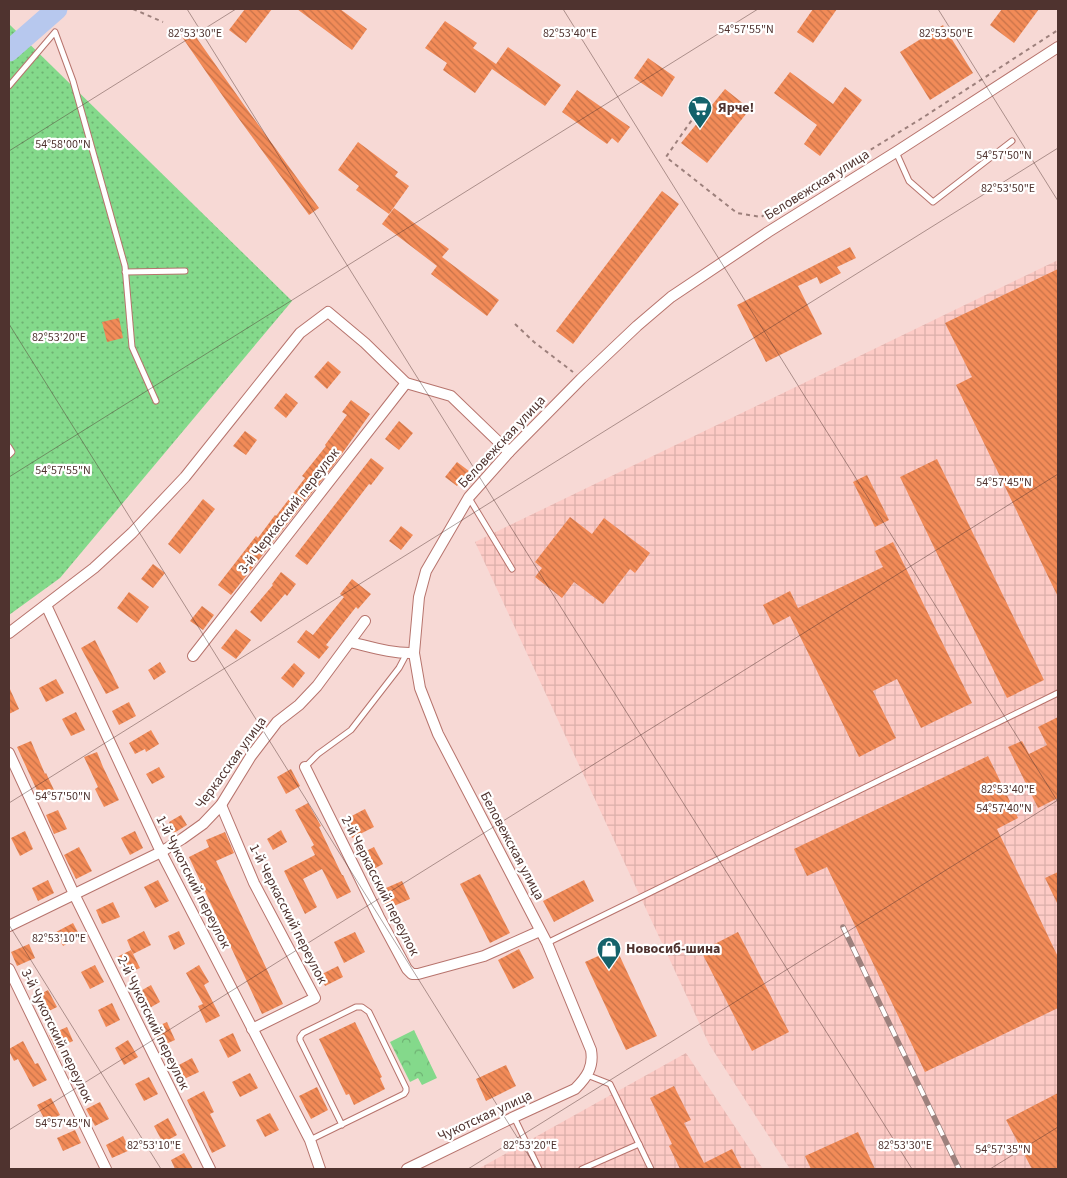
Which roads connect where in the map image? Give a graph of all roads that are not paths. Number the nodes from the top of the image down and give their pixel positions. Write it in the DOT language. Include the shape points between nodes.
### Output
graph roads {
  1 [pos="1058,47"];
  2 [pos="9,86"];
  3 [pos="1012,141"];
  4 [pos="896,152"];
  5 [pos="185,271"];
  6 [pos="125,272"];
  7 [pos="406,383"];
  8 [pos="156,401"];
  9 [pos="9,447"];
  10 [pos="509,452"];
  11 [pos="9,455"];
  12 [pos="469,497"];
  13 [pos="512,569"];
  14 [pos="46,605"];
  15 [pos="365,621"];
  16 [pos="9,633"];
  17 [pos="350,642"];
  18 [pos="411,653"];
  19 [pos="193,656"];
  20 [pos="1058,693"];
  21 [pos="9,753"];
  22 [pos="305,767"];
  23 [pos="221,805"];
  24 [pos="161,852"];
  25 [pos="74,894"];
  26 [pos="9,926"];
  27 [pos="540,931"];
  28 [pos="547,943"];
  29 [pos="9,969"];
  30 [pos="252,1029"];
  31 [pos="587,1075"];
  32 [pos="576,1089"];
  33 [pos="514,1117"];
  34 [pos="342,1125"];
  35 [pos="310,1140"];
  36 [pos="639,1144"];
  37 [pos="106,1169"];
  38 [pos="210,1169"];
  39 [pos="320,1169"];
  40 [pos="408,1169"];
  41 [pos="539,1169"];
  42 [pos="582,1169"];
  43 [pos="651,1169"];
  1 -- 4 [label="street, Беловежская улица"];
  2 -- 6 [label="lane" via="54,32 73,81"];
  3 -- 4 [label="lane" via="933,202 909,181"];
  4 -- 10 [label="street, Беловежская улица" via="671,297 581,379"];
  5 -- 6 [label="lane"];
  6 -- 8 [label="lane" via="132,347"];
  7 -- 10 [label="street" via="451,396"];
  7 -- 14 [label="street" via="328,312 300,332 184,476 132,533"];
  7 -- 19 [label="street, 3-й Черкасский переулок"];
  9 -- 11 [label="lane" via="12,452"];
  10 -- 12 [label="street, Беловежская улица"];
  12 -- 13 [label="lane"];
  12 -- 18 [label="street, Беловежская улица" via="426,571"];
  14 -- 16 [label="street"];
  14 -- 24 [label="street, 1-й Чукотский переулок"];
  15 -- 17 [label="street, Черкасская улица"];
  17 -- 18 [label="street"];
  17 -- 23 [label="street, Черкасская улица" via="317,686 277,722 251,756"];
  18 -- 22 [label="lane" via="352,730"];
  18 -- 27 [label="street, Беловежская улица" via="420,688 438,734"];
  20 -- 28 [label="lane"];
  21 -- 25 [label="street, 2-й Чукотский переулок"];
  22 -- 27 [label="street, 2-й Черкасский переулок" via="379,917 412,974 484,956"];
  23 -- 24 [label="street, Черкасская улица" via="203,824"];
  23 -- 30 [label="street, 1-й Черкасский переулок" via="254,883 315,998"];
  24 -- 25 [label="street, Черкасская улица"];
  24 -- 30 [label="street, 1-й Чукотский переулок"];
  25 -- 26 [label="street, Черкасская улица"];
  25 -- 38 [label="street, 2-й Чукотский переулок"];
  27 -- 28 [label="street, Беловежская улица"];
  28 -- 31 [label="street, Беловежская улица" via="591,1050"];
  29 -- 37 [label="street, 3-й Чукотский переулок"];
  30 -- 35 [label="street, 1-й Чукотский переулок"];
  31 -- 32 [label="street, Беловежская улица"];
  31 -- 36 [label="lane" via="610,1084"];
  32 -- 33 [label="street, Чукотская улица"];
  33 -- 40 [label="street, Чукотская улица"];
  33 -- 41 [label="lane"];
  34 -- 34 [label="lane" via="406,1091 369,1012 362,1007 356,1007 300,1037"];
  34 -- 35 [label="lane"];
  35 -- 39 [label="street, 1-й Чукотский переулок"];
  36 -- 42 [label="lane"];
  36 -- 43 [label="lane"];
}
